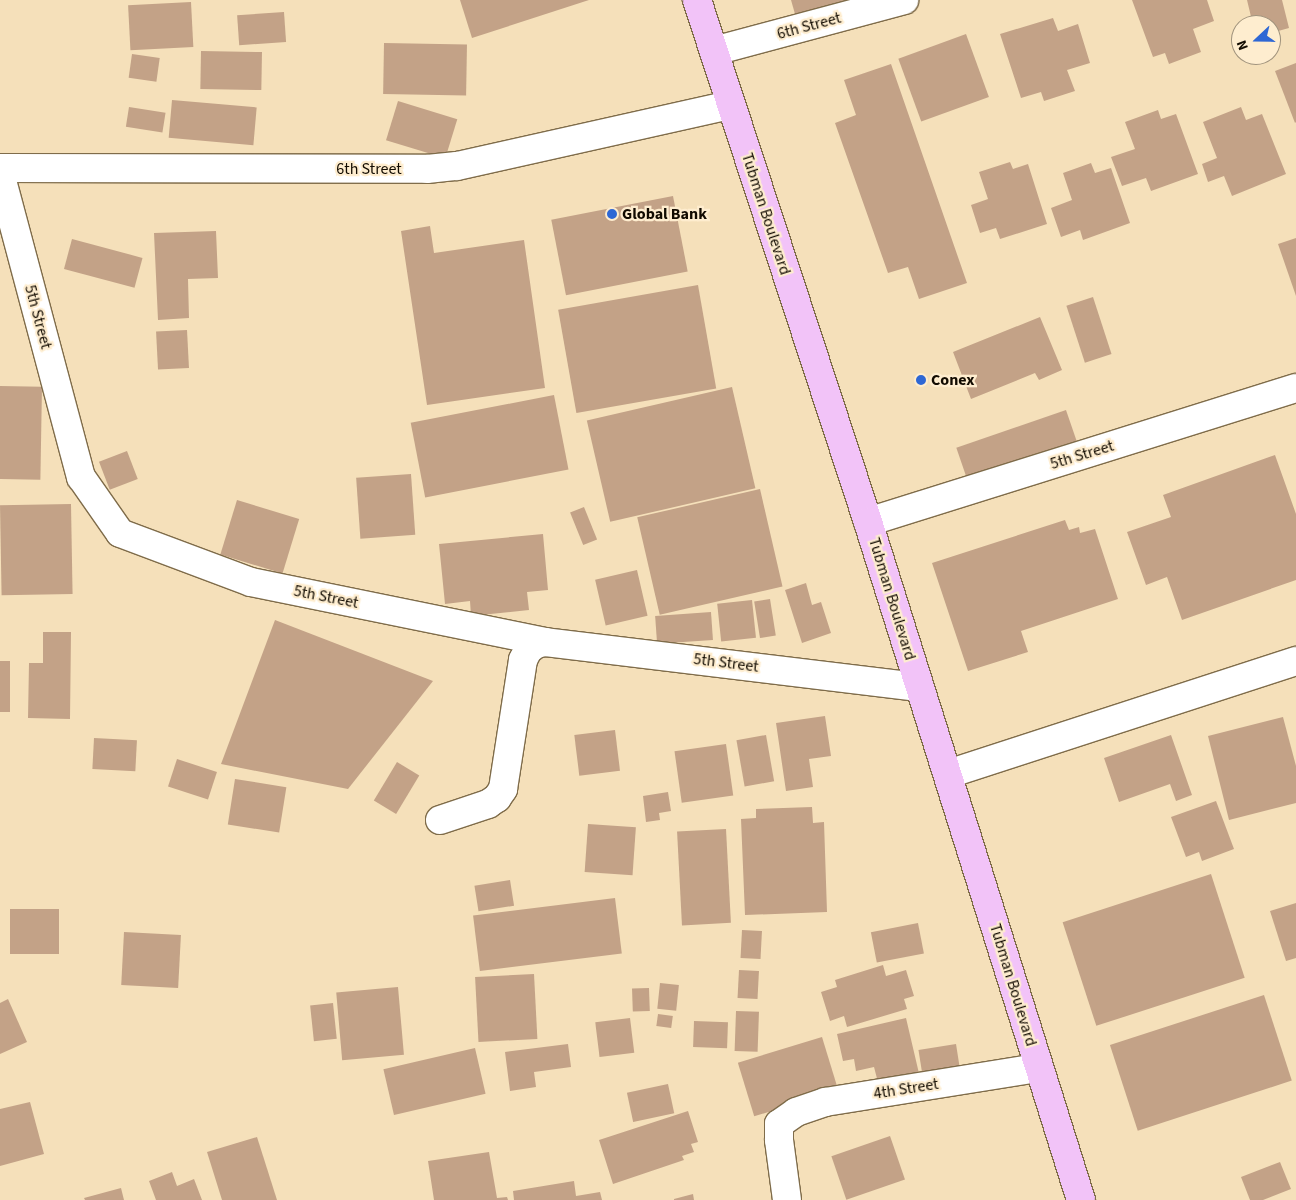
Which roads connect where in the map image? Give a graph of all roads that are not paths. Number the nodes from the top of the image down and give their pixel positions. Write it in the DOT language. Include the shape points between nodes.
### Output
graph roads {
  1 [pos="696,0"];
  2 [pos="904,0"];
  3 [pos="714,51"];
  4 [pos="730,105"];
  5 [pos="0,168"];
  6 [pos="0,173"];
  7 [pos="1296,388"];
  8 [pos="868,522"];
  9 [pos="545,642"];
  10 [pos="1296,661"];
  11 [pos="919,687"];
  12 [pos="948,774"];
  13 [pos="440,820"];
  14 [pos="1038,1068"];
  15 [pos="787,1200"];
  16 [pos="1081,1200"];
  1 -- 3 [label="highway, Tubman Boulevard"];
  2 -- 3 [label="street, 6th Street"];
  3 -- 4 [label="highway, Tubman Boulevard"];
  4 -- 5 [label="street, 6th Street" via="457,166 427,169"];
  4 -- 8 [label="highway, Tubman Boulevard"];
  6 -- 9 [label="street, 5th Street" via="81,477 120,533 251,582"];
  7 -- 8 [label="street, 5th Street"];
  8 -- 11 [label="highway, Tubman Boulevard"];
  9 -- 11 [label="street, 5th Street"];
  9 -- 13 [label="street" via="528,650 523,660 503,790 488,804"];
  10 -- 12 [label="street"];
  11 -- 12 [label="highway, Tubman Boulevard"];
  12 -- 14 [label="highway, Tubman Boulevard"];
  14 -- 15 [label="street, 4th Street" via="825,1102 796,1112 779,1124"];
  14 -- 16 [label="highway, Tubman Boulevard"];
}
